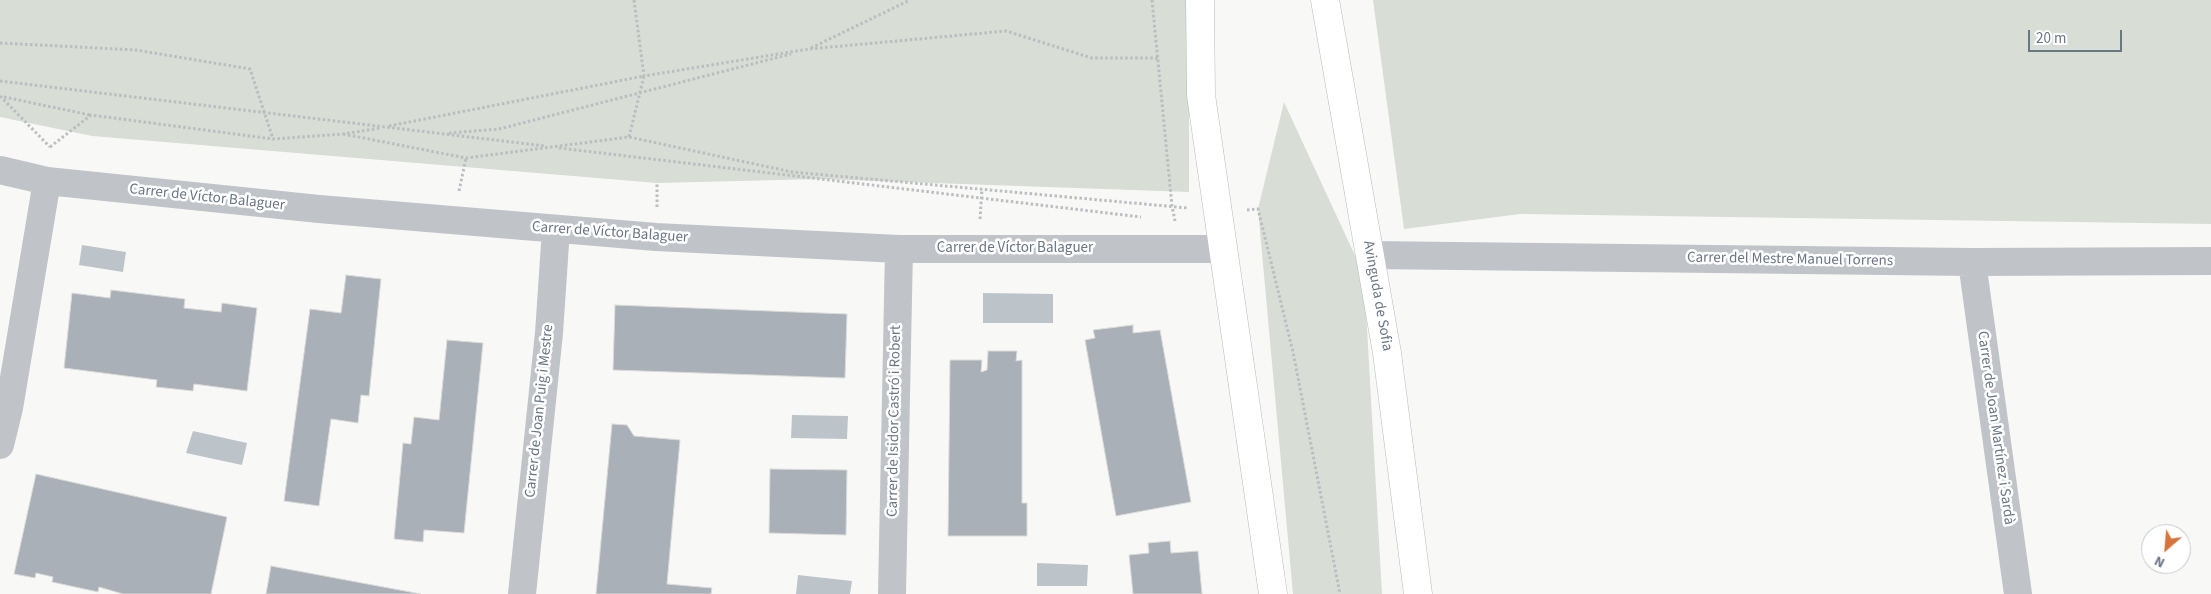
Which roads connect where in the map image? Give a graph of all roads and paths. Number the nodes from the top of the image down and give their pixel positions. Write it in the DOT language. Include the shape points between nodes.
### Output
graph roads {
  1 [pos="634,0"];
  2 [pos="910,0"];
  3 [pos="1152,0"];
  4 [pos="1200,0"];
  5 [pos="1325,0"];
  6 [pos="0,43"];
  7 [pos="809,49"];
  8 [pos="1158,58"];
  9 [pos="644,76"];
  10 [pos="0,81"];
  11 [pos="1,96"];
  12 [pos="91,115"];
  13 [pos="343,134"];
  14 [pos="441,134"];
  15 [pos="630,137"];
  16 [pos="273,139"];
  17 [pos="0,170"];
  18 [pos="47,181"];
  19 [pos="1241,210"];
  20 [pos="1143,217"];
  21 [pos="556,229"];
  22 [pos="1223,248"];
  23 [pos="900,249"];
  24 [pos="1370,255"];
  25 [pos="2211,260"];
  26 [pos="1972,262"];
  27 [pos="0,445"];
  28 [pos="522,594"];
  29 [pos="892,594"];
  30 [pos="1273,594"];
  31 [pos="1340,594"];
  32 [pos="1418,594"];
  33 [pos="2018,594"];
  1 -- 9 [label="path"];
  2 -- 7 [label="path"];
  3 -- 8 [label="path"];
  4 -- 22 [label="street" via="1202,95"];
  5 -- 24 [label="street, Avinguda de Sofia"];
  6 -- 16 [label="path" via="136,50 250,69"];
  7 -- 8 [label="path" via="1006,31 1092,58"];
  7 -- 9 [label="path"];
  7 -- 14 [label="path" via="499,129"];
  8 -- 15 [label="path" via="1172,206 792,172"];
  9 -- 13 [label="path"];
  9 -- 15 [label="path"];
  10 -- 14 [label="path"];
  11 -- 12 [label="path"];
  11 -- 12 [label="path" via="50,147"];
  12 -- 16 [label="path"];
  13 -- 15 [label="path" via="466,158"];
  13 -- 16 [label="path"];
  14 -- 20 [label="path"];
  17 -- 18 [label="street, Carrer de Víctor Balaguer"];
  18 -- 21 [label="street, Carrer de Víctor Balaguer" via="319,210"];
  18 -- 27 [label="street"];
  19 -- 31 [label="path" via="1258,209 1293,352"];
  21 -- 23 [label="street, Carrer de Víctor Balaguer"];
  21 -- 28 [label="street, Carrer de Joan Puig i Mestre" via="549,334"];
  22 -- 23 [label="street, Carrer de Víctor Balaguer"];
  22 -- 30 [label="street"];
  23 -- 29 [label="street, Carrer de Isidor Castró i Robert"];
  24 -- 26 [label="street, Carrer del Mestre Manuel Torrens"];
  24 -- 32 [label="street, Avinguda de Sofia" via="1387,354"];
  25 -- 26 [label="street, Carrer del Mestre Manuel Torrens"];
  26 -- 33 [label="street, Carrer de Joan Martínez i Sardà"];
}
